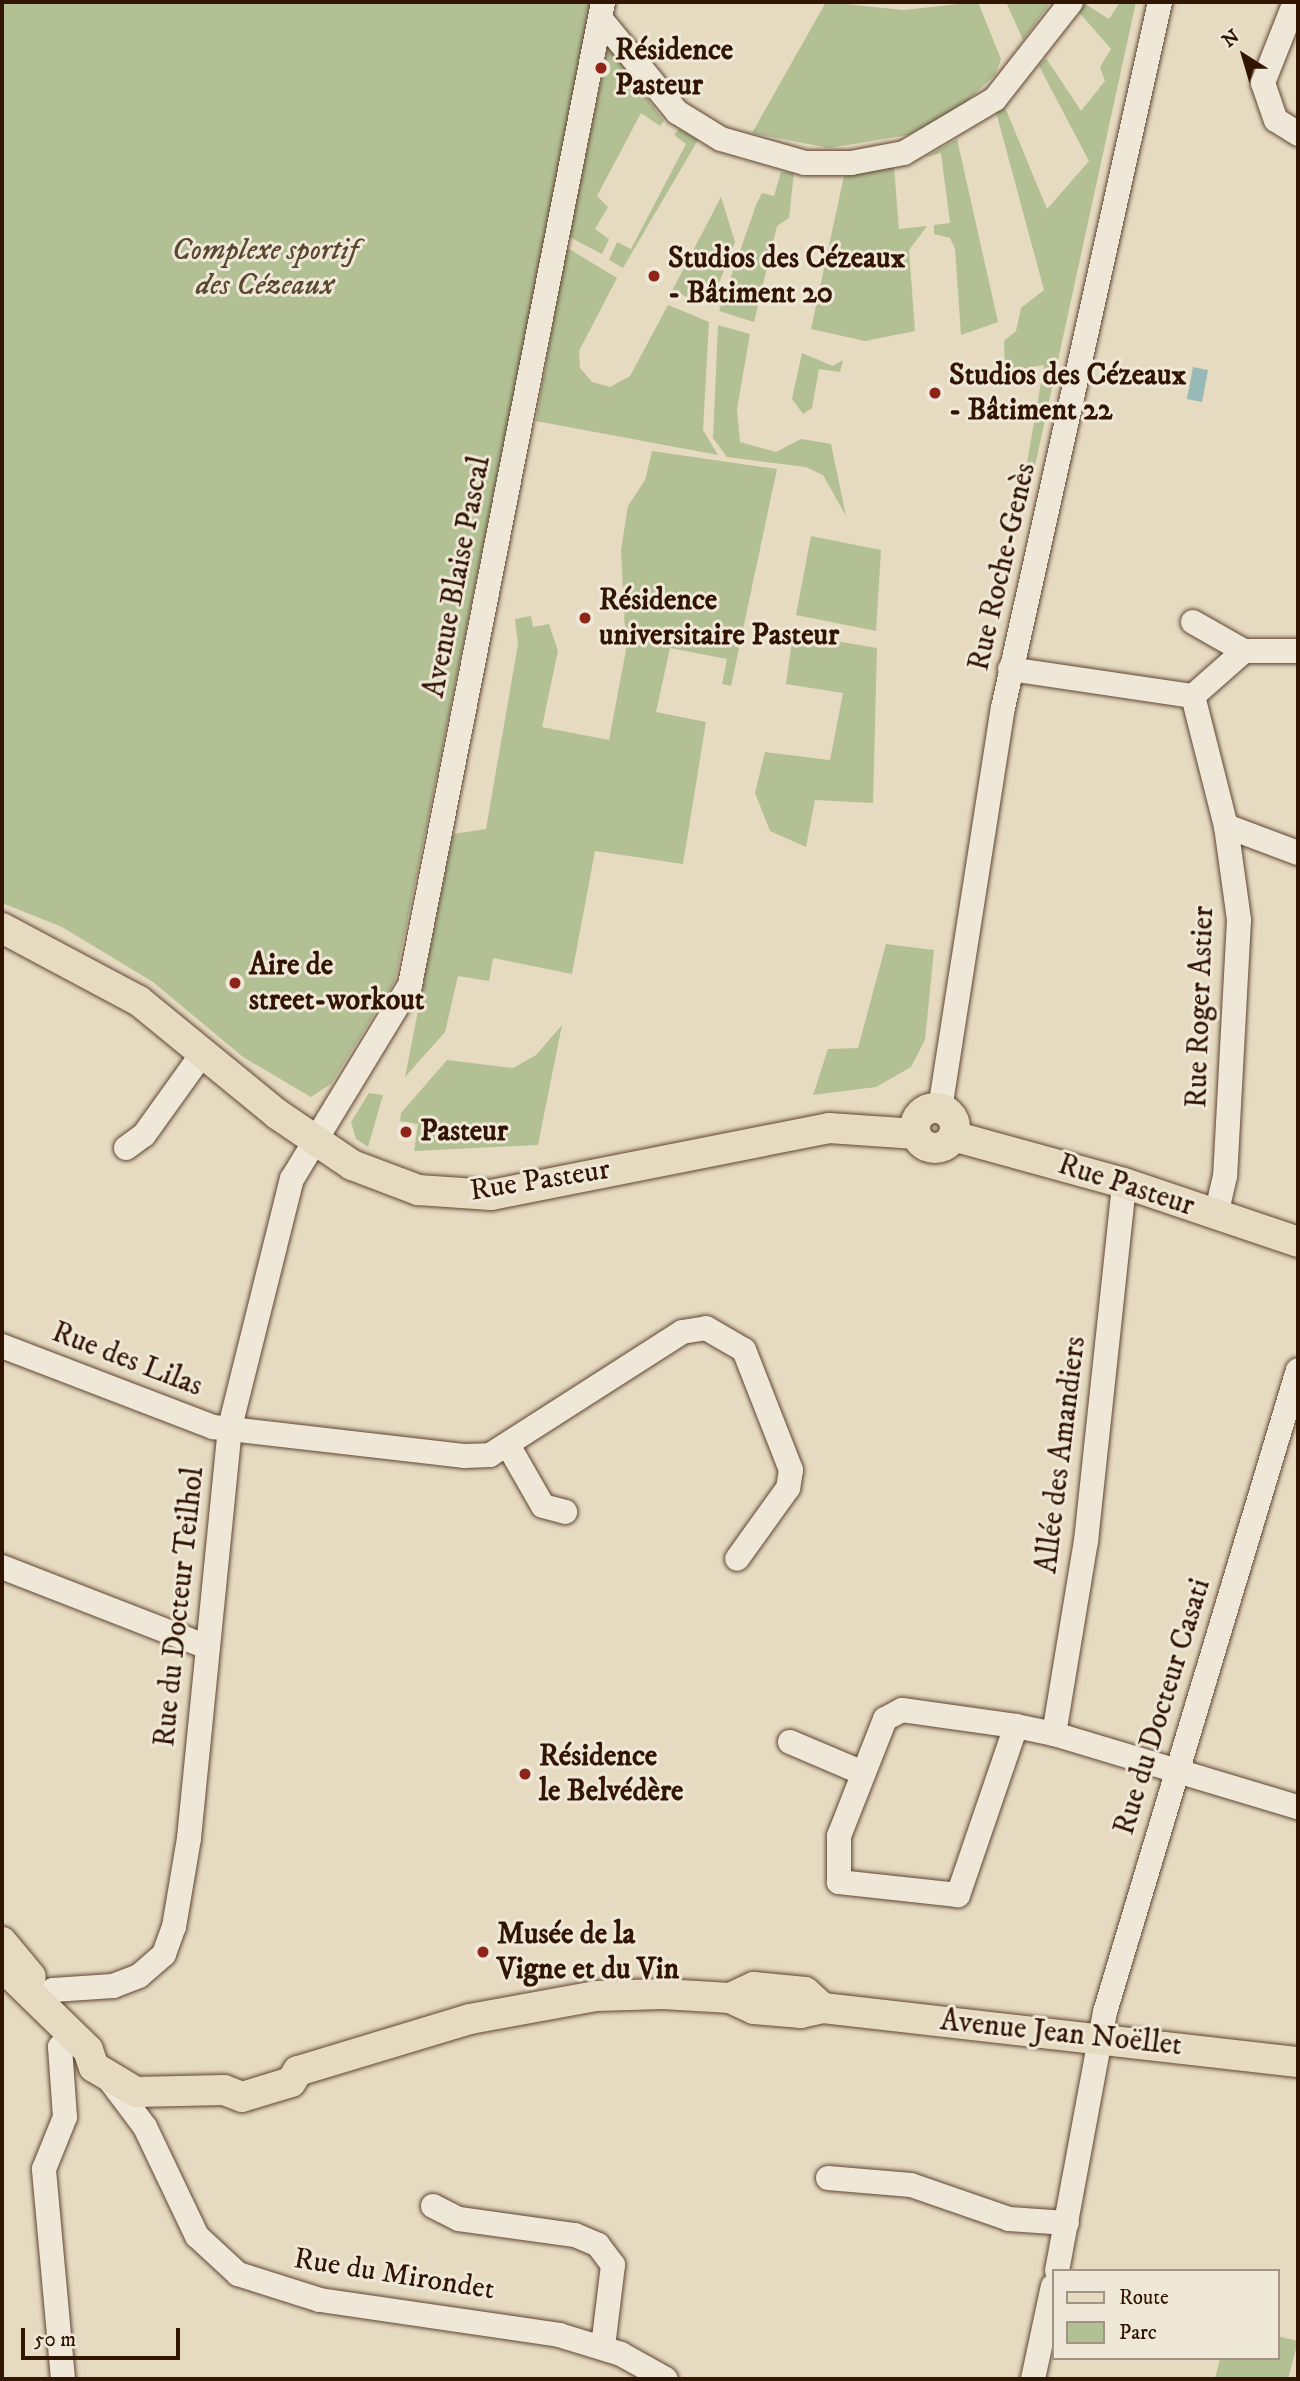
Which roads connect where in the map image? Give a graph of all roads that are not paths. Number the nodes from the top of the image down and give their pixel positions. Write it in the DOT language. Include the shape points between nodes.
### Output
graph roads {
  1 [pos="1071,2"];
  2 [pos="1160,2"];
  3 [pos="1296,2"];
  4 [pos="602,10"];
  5 [pos="1298,134"];
  6 [pos="1193,622"];
  7 [pos="1244,651"];
  8 [pos="1298,651"];
  9 [pos="1010,669"];
  10 [pos="1193,696"];
  11 [pos="1226,826"];
  12 [pos="1298,830"];
  13 [pos="1273,841"];
  14 [pos="1298,853"];
  15 [pos="2,928"];
  16 [pos="202,1054"];
  17 [pos="940,1109"];
  18 [pos="916,1134"];
  19 [pos="953,1136"];
  20 [pos="314,1140"];
  21 [pos="126,1148"];
  22 [pos="1124,1183"];
  23 [pos="1216,1215"];
  24 [pos="1298,1242"];
  25 [pos="2,1346"];
  26 [pos="1298,1370"];
  27 [pos="1294,1398"];
  28 [pos="230,1427"];
  29 [pos="508,1445"];
  30 [pos="565,1513"];
  31 [pos="737,1559"];
  32 [pos="2,1567"];
  33 [pos="205,1646"];
  34 [pos="1016,1726"];
  35 [pos="1054,1734"];
  36 [pos="790,1742"];
  37 [pos="1177,1771"];
  38 [pos="863,1773"];
  39 [pos="1298,1807"];
  40 [pos="2,1942"];
  41 [pos="2,1966"];
  42 [pos="38,1995"];
  43 [pos="1099,2038"];
  44 [pos="80,2042"];
  45 [pos="1298,2062"];
  46 [pos="107,2077"];
  47 [pos="151,2087"];
  48 [pos="145,2127"];
  49 [pos="828,2178"];
  50 [pos="433,2206"];
  51 [pos="1067,2223"];
  52 [pos="1057,2269"];
  53 [pos="1052,2291"];
  54 [pos="603,2347"];
  55 [pos="62,2379"];
  56 [pos="666,2379"];
  57 [pos="1033,2379"];
  1 -- 4 [label="street" via="996,99 911,150 851,163 805,163 720,139 677,112"];
  2 -- 9 [label="street, Rue Roche-Genès"];
  3 -- 5 [label="street" via="1263,83 1276,120"];
  4 -- 20 [label="street, Avenue Blaise Pascal" via="410,985"];
  6 -- 7 [label="street"];
  7 -- 8 [label="street" via="1277,646"];
  7 -- 10 [label="street"];
  9 -- 10 [label="street"];
  9 -- 17 [label="street, Rue Roche-Genès"];
  10 -- 11 [label="street, Rue Roger Astier"];
  11 -- 13 [label="street"];
  11 -- 23 [label="street, Rue Roger Astier" via="1239,920 1225,1176"];
  12 -- 13 [label="street"];
  13 -- 14 [label="street"];
  15 -- 16 [label="main road, Rue Pasteur" via="111,983"];
  16 -- 20 [label="main road, Rue Pasteur"];
  16 -- 21 [label="street" via="144,1135"];
  17 -- 18 [label="main road" via="923,1112"];
  17 -- 19 [label="main road" via="953,1120"];
  18 -- 19 [label="main road" via="930,1147"];
  18 -- 20 [label="main road, Rue Pasteur" via="829,1128 491,1195 452,1195 379,1179"];
  19 -- 22 [label="main road, Rue Pasteur"];
  20 -- 28 [label="street, Rue du Docteur Teilhol" via="292,1179"];
  22 -- 23 [label="main road, Rue Pasteur"];
  22 -- 35 [label="street, Allée des Amandiers" via="1086,1541"];
  23 -- 24 [label="main road, Rue Pasteur"];
  25 -- 28 [label="street, Rue des Lilas" via="213,1427"];
  26 -- 27 [label="street, Rue du Docteur Casati"];
  27 -- 37 [label="street, Rue du Docteur Casati"];
  28 -- 29 [label="street, Rue des Lilas" via="465,1456"];
  28 -- 33 [label="street, Rue du Docteur Teilhol"];
  29 -- 30 [label="street" via="543,1506"];
  29 -- 31 [label="street, Rue des Lilas" via="682,1332 706,1328 729,1336 744,1350 791,1469 788,1488"];
  32 -- 33 [label="street"];
  33 -- 42 [label="street, Rue du Docteur Teilhol" via="189,1838 164,1954 139,1976 113,1986"];
  34 -- 35 [label="street"];
  34 -- 38 [label="street" via="902,1710 885,1719"];
  34 -- 38 [label="street" via="958,1895 839,1882 839,1836"];
  35 -- 37 [label="street"];
  36 -- 38 [label="street"];
  37 -- 39 [label="street"];
  37 -- 43 [label="street, Rue du Docteur Casati"];
  40 -- 42 [label="main road" via="31,1973"];
  41 -- 42 [label="main road"];
  42 -- 44 [label="main road"];
  43 -- 45 [label="main road, Avenue Jean Noëllet"];
  43 -- 47 [label="main road, Avenue Jean Noëllet" via="823,2008 801,2013 754,2009 730,1997 609,1996 529,2005 298,2071 286,2065 240,2078 224,2090"];
  43 -- 51 [label="street, Rue du Docteur Casati"];
  44 -- 46 [label="main road" via="94,2067"];
  44 -- 47 [label="main road" via="145,2075"];
  44 -- 55 [label="street" via="60,2047 65,2117 44,2169"];
  46 -- 47 [label="main road, Avenue Jean Noëllet" via="136,2092"];
  46 -- 48 [label="street, Rue du Mirondet"];
  47 -- 48 [label="street"];
  48 -- 54 [label="street, Rue du Mirondet" via="197,2236 239,2274 320,2300 471,2319"];
  49 -- 51 [label="street" via="911,2185 1009,2220"];
  50 -- 54 [label="street" via="460,2218 575,2235 598,2245 613,2265"];
  51 -- 52 [label="street, Rue du Docteur Casati"];
  53 -- 57 [label="street"];
  54 -- 56 [label="street, Rue du Mirondet"];
}
